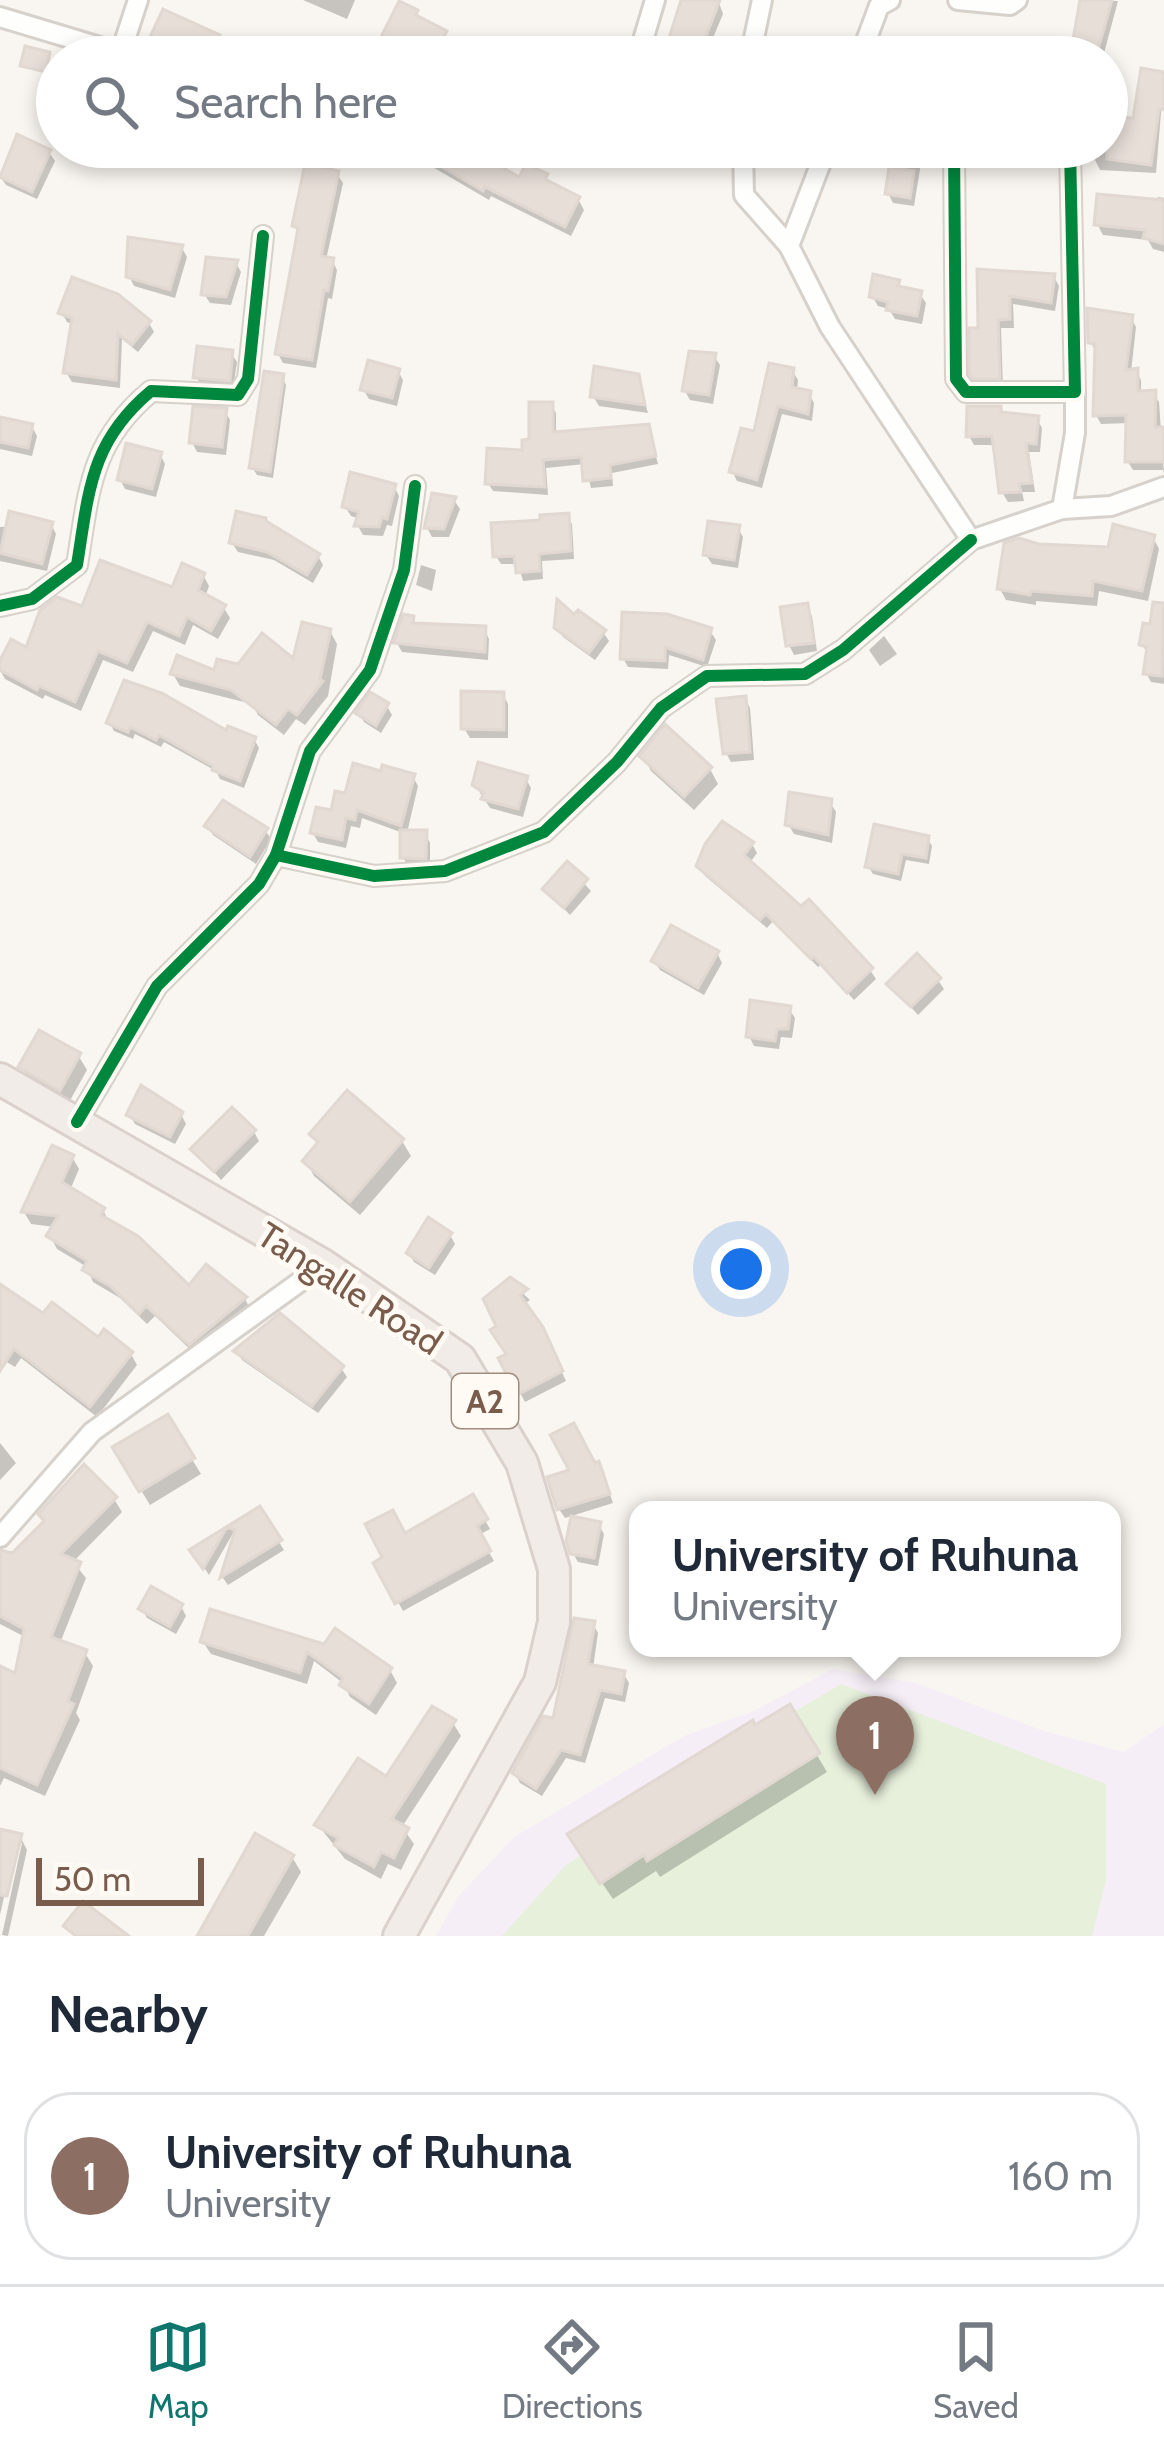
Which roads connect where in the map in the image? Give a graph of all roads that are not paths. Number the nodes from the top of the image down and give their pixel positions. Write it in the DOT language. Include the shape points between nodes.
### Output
graph roads {
  1 [pos="138,0"];
  2 [pos="656,0"];
  3 [pos="762,0"];
  4 [pos="890,0"];
  5 [pos="958,0"];
  6 [pos="1017,0"];
  7 [pos="0,17"];
  8 [pos="65,36"];
  9 [pos="131,36"];
  10 [pos="645,36"];
  11 [pos="754,36"];
  12 [pos="868,36"];
  13 [pos="743,168"];
  14 [pos="819,168"];
  15 [pos="954,168"];
  16 [pos="1070,168"];
  17 [pos="263,236"];
  18 [pos="789,246"];
  19 [pos="1075,392"];
  20 [pos="415,486"];
  21 [pos="1164,487"];
  22 [pos="1062,509"];
  23 [pos="970,540"];
  24 [pos="0,606"];
  25 [pos="276,855"];
  26 [pos="2,1085"];
  27 [pos="77,1122"];
  28 [pos="323,1265"];
  29 [pos="0,1537"];
  30 [pos="399,1936"];
  1 -- 9 [label="street"];
  2 -- 10 [label="street"];
  3 -- 11 [label="street"];
  4 -- 12 [label="street" via="879,6"];
  5 -- 6 [label="street"];
  7 -- 8 [label="street"];
  13 -- 18 [label="street" via="744,195"];
  14 -- 18 [label="street"];
  15 -- 19 [label="street" via="956,379 966,392"];
  16 -- 19 [label="street"];
  17 -- 24 [label="street" via="248,380 238,394 151,391 126,412 94,466 77,565 32,599"];
  18 -- 23 [label="street" via="830,327"];
  19 -- 22 [label="street"];
  20 -- 25 [label="street" via="404,569 370,670 310,751"];
  21 -- 22 [label="street" via="1111,506"];
  22 -- 23 [label="street"];
  23 -- 25 [label="street" via="805,674 706,676 661,708 544,832 446,871 374,876"];
  25 -- 27 [label="street" via="259,884 157,986"];
  26 -- 27 [label="highway, Tangalle Road / A2"];
  27 -- 28 [label="highway, Tangalle Road / A2"];
  28 -- 29 [label="street" via="92,1432"];
  28 -- 30 [label="highway, Tangalle Road / A2" via="460,1359 522,1463 554,1569 554,1622 540,1682"];
}
